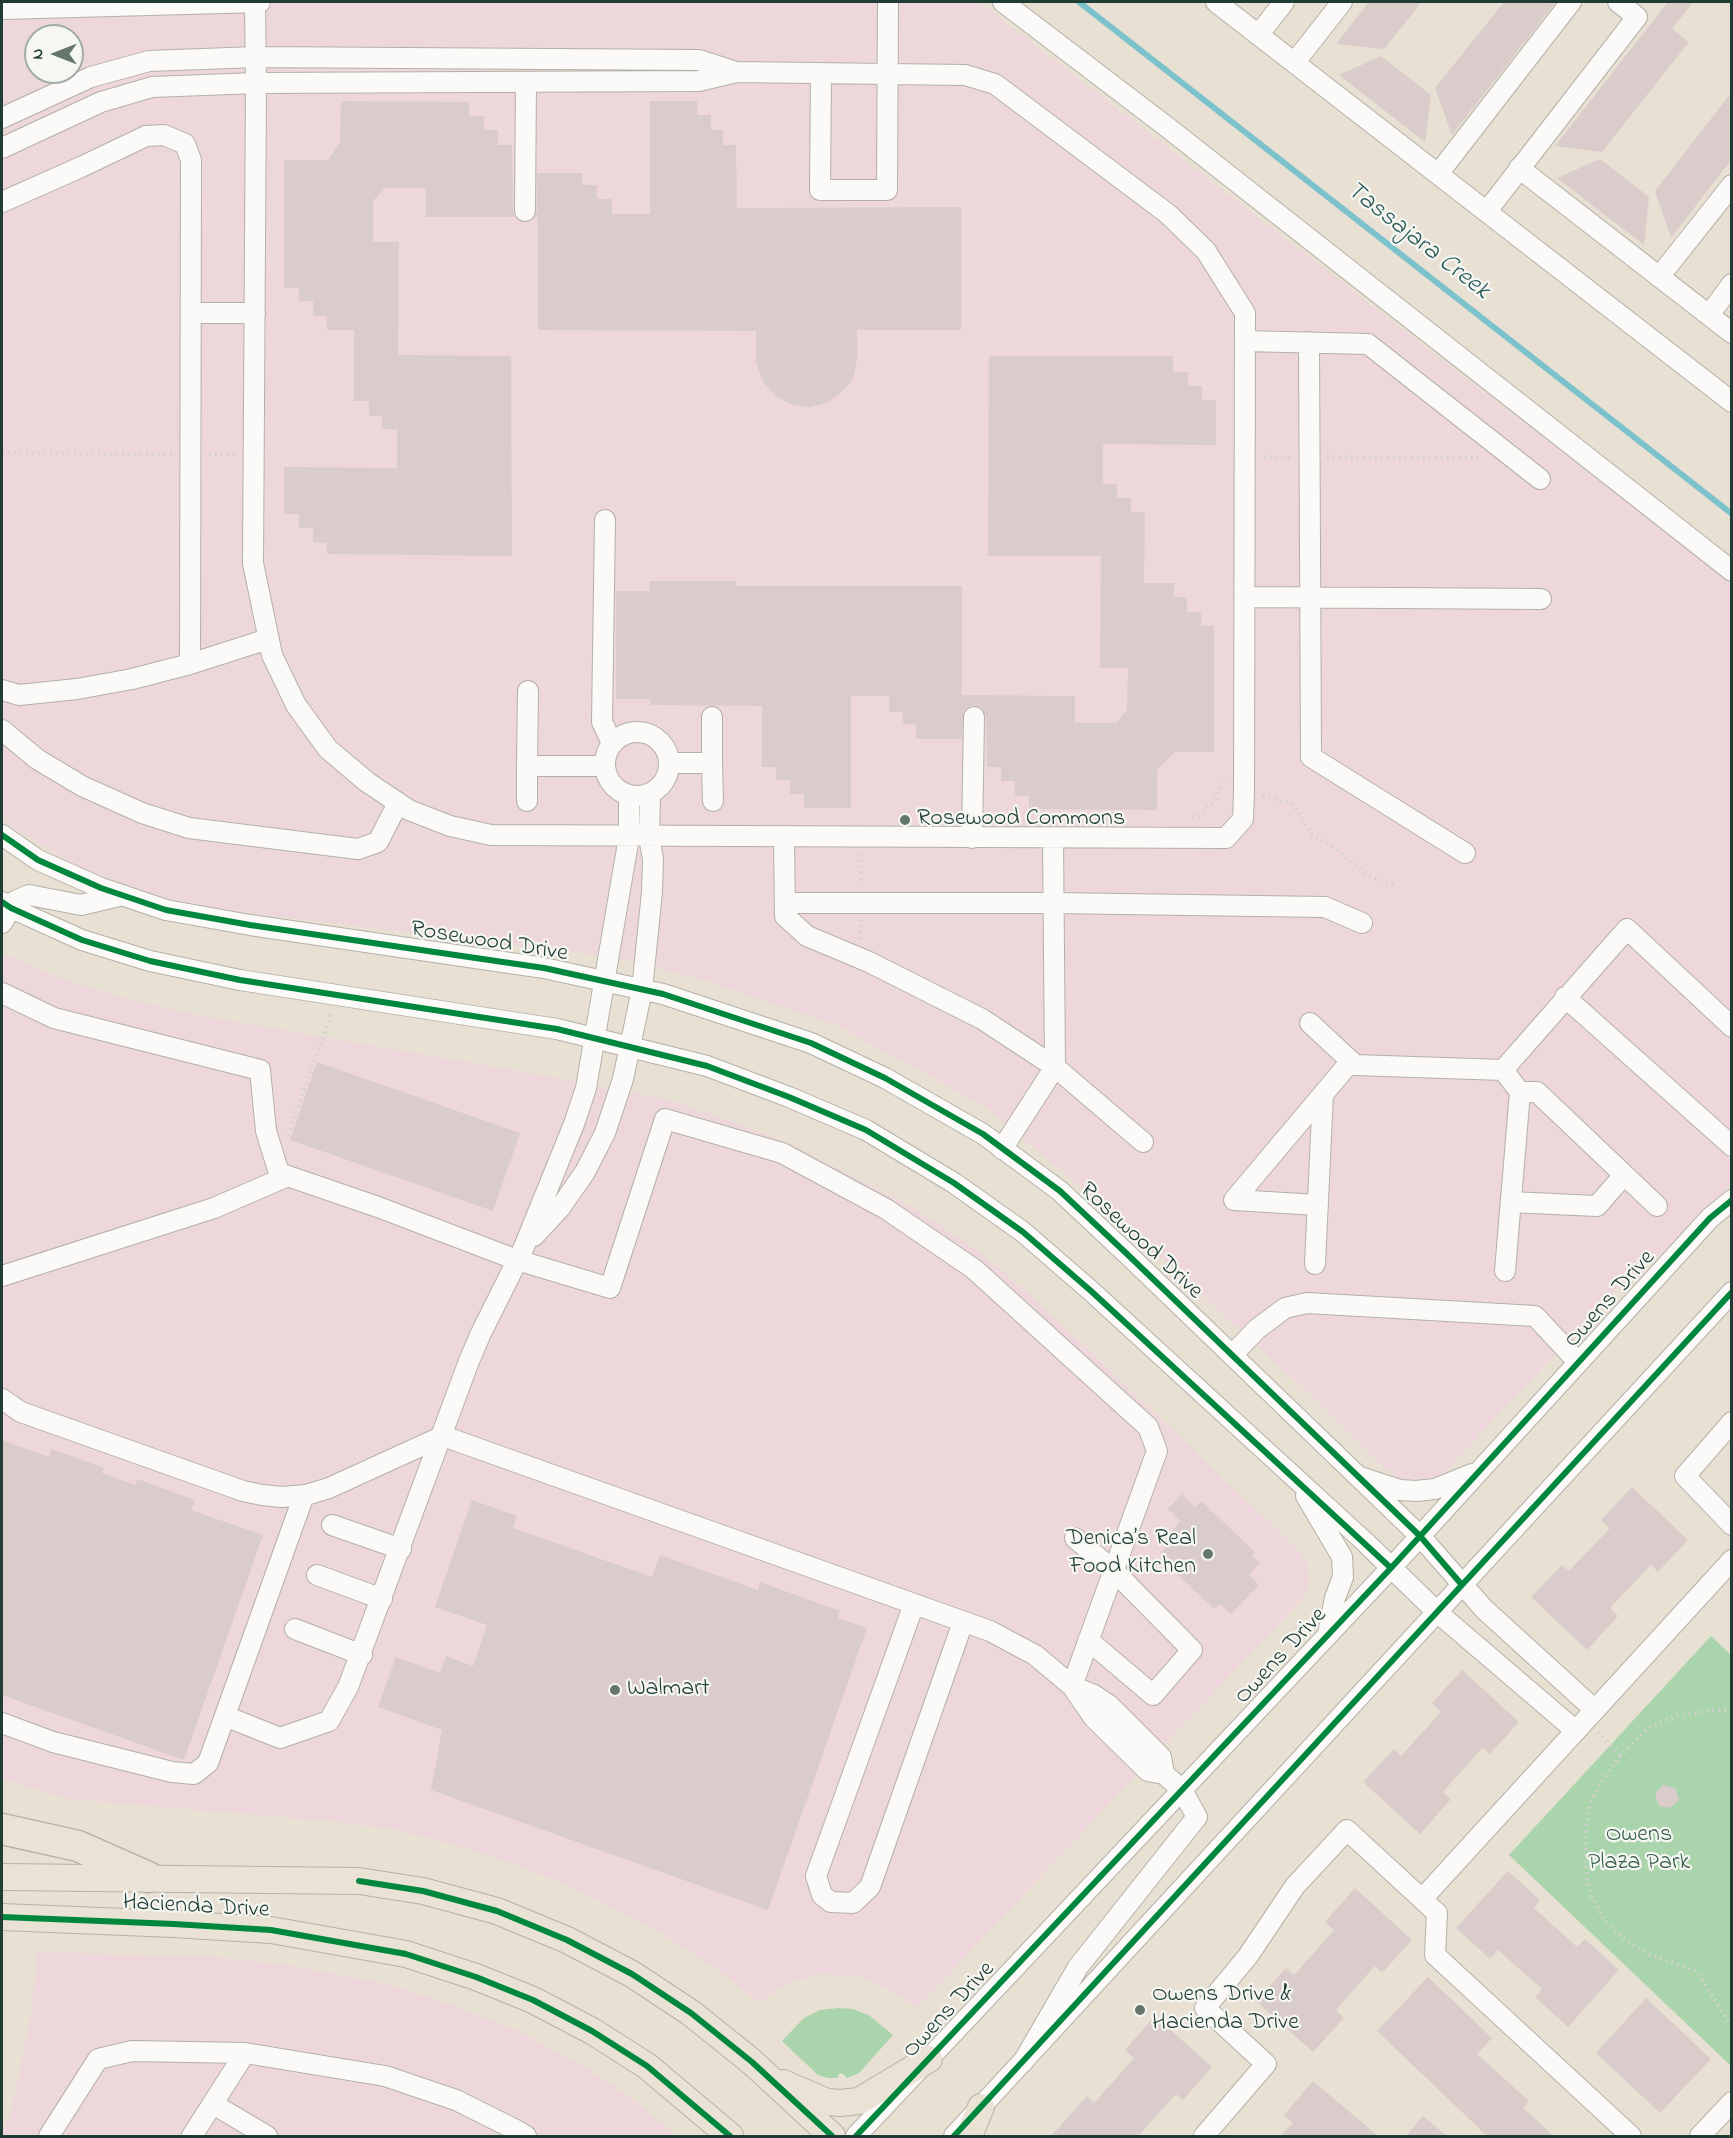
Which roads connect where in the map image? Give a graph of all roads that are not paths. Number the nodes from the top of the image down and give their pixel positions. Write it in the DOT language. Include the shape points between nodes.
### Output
graph roads {
  1 [pos="256,2"];
  2 [pos="888,2"];
  3 [pos="1003,2"];
  4 [pos="1284,2"];
  5 [pos="1342,2"];
  6 [pos="1571,2"];
  7 [pos="1618,2"];
  8 [pos="1221,3"];
  9 [pos="2,9"];
  10 [pos="1259,34"];
  11 [pos="256,57"];
  12 [pos="1295,62"];
  13 [pos="736,72"];
  14 [pos="821,73"];
  15 [pos="887,73"];
  16 [pos="526,82"];
  17 [pos="256,83"];
  18 [pos="2,118"];
  19 [pos="2,148"];
  20 [pos="1519,168"];
  21 [pos="1438,174"];
  22 [pos="1731,184"];
  23 [pos="2,202"];
  24 [pos="525,211"];
  25 [pos="1486,212"];
  26 [pos="1659,277"];
  27 [pos="1731,284"];
  28 [pos="255,313"];
  29 [pos="191,314"];
  30 [pos="1709,315"];
  31 [pos="1731,333"];
  32 [pos="1245,341"];
  33 [pos="1309,342"];
  34 [pos="1731,402"];
  35 [pos="1540,479"];
  36 [pos="605,520"];
  37 [pos="1731,571"];
  38 [pos="1245,597"];
  39 [pos="1310,597"];
  40 [pos="1541,599"];
  41 [pos="268,639"];
  42 [pos="190,664"];
  43 [pos="2,690"];
  44 [pos="528,691"];
  45 [pos="712,717"];
  46 [pos="974,717"];
  47 [pos="2,730"];
  48 [pos="612,743"];
  49 [pos="669,763"];
  50 [pos="712,763"];
  51 [pos="527,766"];
  52 [pos="605,766"];
  53 [pos="650,793"];
  54 [pos="629,795"];
  55 [pos="527,801"];
  56 [pos="713,801"];
  57 [pos="398,803"];
  58 [pos="2,835"];
  59 [pos="629,837"];
  60 [pos="649,837"];
  61 [pos="784,838"];
  62 [pos="972,838"];
  63 [pos="1053,838"];
  64 [pos="1465,853"];
  65 [pos="123,895"];
  66 [pos="785,903"];
  67 [pos="1053,903"];
  68 [pos="5,911"];
  69 [pos="1362,923"];
  70 [pos="605,981"];
  71 [pos="642,990"];
  72 [pos="2,993"];
  73 [pos="1565,997"];
  74 [pos="1310,1023"];
  75 [pos="1731,1026"];
  76 [pos="595,1038"];
  77 [pos="630,1047"];
  78 [pos="1351,1061"];
  79 [pos="1056,1067"];
  80 [pos="1503,1070"];
  81 [pos="1520,1092"];
  82 [pos="1323,1094"];
  83 [pos="1143,1142"];
  84 [pos="1731,1146"];
  85 [pos="1002,1149"];
  86 [pos="285,1175"];
  87 [pos="1624,1176"];
  88 [pos="1731,1200"];
  89 [pos="1511,1202"];
  90 [pos="1318,1204"];
  91 [pos="1657,1206"];
  92 [pos="520,1254"];
  93 [pos="1315,1264"];
  94 [pos="1505,1271"];
  95 [pos="2,1276"];
  96 [pos="1731,1292"];
  97 [pos="1232,1355"];
  98 [pos="1578,1362"];
  99 [pos="2,1399"];
  100 [pos="1731,1422"];
  101 [pos="443,1436"];
  102 [pos="1480,1470"];
  103 [pos="1358,1477"];
  104 [pos="1297,1480"];
  105 [pos="304,1495"];
  106 [pos="332,1525"];
  107 [pos="1731,1525"];
  108 [pos="1420,1536"];
  109 [pos="1075,1538"];
  110 [pos="401,1549"];
  111 [pos="1731,1560"];
  112 [pos="1391,1568"];
  113 [pos="1113,1570"];
  114 [pos="317,1575"];
  115 [pos="1462,1585"];
  116 [pos="382,1599"];
  117 [pos="914,1604"];
  118 [pos="1438,1613"];
  119 [pos="963,1622"];
  120 [pos="296,1629"];
  121 [pos="1328,1634"];
  122 [pos="1088,1640"];
  123 [pos="362,1654"];
  124 [pos="1072,1686"];
  125 [pos="225,1716"];
  126 [pos="1586,1720"];
  127 [pos="2,1724"];
  128 [pos="1182,1790"];
  129 [pos="2,1829"];
  130 [pos="2,1877"];
  131 [pos="148,1877"];
  132 [pos="1422,1899"];
  133 [pos="2,1917"];
  134 [pos="245,2053"];
  135 [pos="929,2060"];
  136 [pos="1023,2062"];
  137 [pos="766,2076"];
  138 [pos="1731,2102"];
  139 [pos="213,2104"];
  140 [pos="981,2107"];
  141 [pos="518,2134"];
  142 [pos="725,2134"];
  143 [pos="49,2136"];
  144 [pos="192,2136"];
  145 [pos="267,2136"];
  146 [pos="832,2136"];
  147 [pos="856,2136"];
  148 [pos="954,2136"];
  149 [pos="969,2136"];
  150 [pos="1203,2136"];
  151 [pos="1631,2136"];
  152 [pos="1700,2136"];
  1 -- 9 [label="street"];
  1 -- 11 [label="street"];
  2 -- 15 [label="street"];
  3 -- 37 [label="street"];
  4 -- 10 [label="street"];
  5 -- 12 [label="street"];
  6 -- 21 [label="street"];
  7 -- 20 [label="street" via="1637,17"];
  8 -- 10 [label="street"];
  10 -- 12 [label="street"];
  11 -- 13 [label="street" via="699,60"];
  11 -- 17 [label="street"];
  11 -- 18 [label="street" via="149,61 91,76"];
  12 -- 21 [label="street"];
  13 -- 14 [label="street"];
  13 -- 16 [label="street" via="699,81"];
  14 -- 15 [label="street"];
  14 -- 15 [label="street" via="820,190 887,190"];
  15 -- 32 [label="street" via="965,75 995,84 1168,214 1206,251 1245,314"];
  16 -- 17 [label="street"];
  16 -- 24 [label="street"];
  17 -- 19 [label="street" via="152,87 101,102"];
  17 -- 28 [label="street"];
  20 -- 25 [label="street"];
  20 -- 26 [label="street"];
  21 -- 25 [label="street"];
  22 -- 26 [label="street"];
  23 -- 29 [label="street" via="146,136 164,135 186,144 191,160"];
  25 -- 34 [label="street"];
  26 -- 30 [label="street"];
  27 -- 30 [label="street"];
  28 -- 29 [label="street"];
  28 -- 41 [label="street" via="254,563"];
  29 -- 42 [label="street"];
  30 -- 31 [label="street"];
  32 -- 33 [label="street"];
  32 -- 38 [label="street"];
  33 -- 35 [label="street" via="1368,344"];
  33 -- 39 [label="street"];
  36 -- 48 [label="street" via="602,722"];
  38 -- 39 [label="street"];
  38 -- 63 [label="street" via="1243,819 1226,838"];
  39 -- 40 [label="street"];
  39 -- 64 [label="street" via="1311,757"];
  41 -- 42 [label="street"];
  41 -- 57 [label="street" via="296,705 328,749"];
  42 -- 43 [label="street" via="76,689 19,695"];
  44 -- 51 [label="street"];
  45 -- 50 [label="street"];
  46 -- 62 [label="street"];
  47 -- 57 [label="street" via="37,759 82,786 142,813 189,828 358,849 378,842"];
  48 -- 49 [label="street" via="633,731 645,732 665,746"];
  48 -- 52 [label="street"];
  49 -- 50 [label="street"];
  49 -- 53 [label="street" via="664,782"];
  50 -- 56 [label="street"];
  51 -- 52 [label="street"];
  51 -- 55 [label="street"];
  52 -- 54 [label="street" via="608,779"];
  53 -- 54 [label="street"];
  53 -- 60 [label="street"];
  54 -- 59 [label="street"];
  57 -- 59 [label="street" via="450,826 491,835"];
  58 -- 65 [label="street, Rosewood Drive" via="38,860"];
  59 -- 60 [label="street"];
  59 -- 70 [label="street"];
  60 -- 61 [label="street"];
  60 -- 71 [label="street" via="652,892"];
  61 -- 62 [label="street"];
  61 -- 66 [label="street"];
  62 -- 63 [label="street"];
  63 -- 67 [label="street"];
  65 -- 68 [label="street" via="81,905 29,895"];
  65 -- 70 [label="street, Rosewood Drive" via="166,910 250,925 544,968"];
  66 -- 67 [label="street"];
  66 -- 79 [label="street" via="785,916 807,936 869,962 982,1019"];
  67 -- 69 [label="street" via="1325,907"];
  67 -- 79 [label="street"];
  68 -- 76 [label="street" via="150,961 240,980"];
  70 -- 71 [label="street, Rosewood Drive"];
  70 -- 76 [label="street"];
  71 -- 77 [label="street"];
  71 -- 85 [label="street, Rosewood Drive" via="811,1042 924,1099"];
  72 -- 86 [label="street" via="54,1018 260,1070 266,1131 279,1173"];
  73 -- 75 [label="street" via="1627,929"];
  73 -- 80 [label="street"];
  73 -- 84 [label="street"];
  74 -- 78 [label="street"];
  76 -- 77 [label="street"];
  76 -- 92 [label="street" via="586,1088 574,1124"];
  77 -- 92 [label="street" via="605,1133 590,1162 560,1208"];
  77 -- 104 [label="street" via="707,1066 789,1097 866,1130 954,1183 1032,1240"];
  78 -- 80 [label="street" via="1355,1065"];
  78 -- 82 [label="street"];
  79 -- 83 [label="street"];
  79 -- 85 [label="street"];
  80 -- 81 [label="street"];
  81 -- 87 [label="street" via="1537,1092"];
  81 -- 89 [label="street"];
  82 -- 90 [label="street"];
  82 -- 90 [label="street" via="1234,1200"];
  85 -- 97 [label="street, Rosewood Drive" via="1060,1191"];
  86 -- 92 [label="street"];
  86 -- 95 [label="street" via="214,1208"];
  87 -- 89 [label="street" via="1597,1206"];
  87 -- 91 [label="street"];
  88 -- 98 [label="street, Owens Drive"];
  89 -- 94 [label="street"];
  90 -- 93 [label="street"];
  92 -- 101 [label="street" via="481,1333"];
  92 -- 113 [label="street" via="610,1288 665,1119 782,1153 886,1209 974,1269 1148,1427 1157,1451"];
  96 -- 115 [label="street"];
  97 -- 98 [label="street" via="1285,1308 1307,1302 1535,1316"];
  97 -- 103 [label="street, Rosewood Drive"];
  98 -- 102 [label="street, Owens Drive"];
  99 -- 105 [label="street" via="21,1412 243,1491 262,1496"];
  100 -- 107 [label="street" via="1685,1476"];
  101 -- 105 [label="street" via="329,1488"];
  101 -- 110 [label="street"];
  101 -- 117 [label="street"];
  102 -- 103 [label="street" via="1435,1489 1416,1491"];
  102 -- 108 [label="street, Owens Drive"];
  103 -- 108 [label="street, Rosewood Drive"];
  104 -- 112 [label="street"];
  104 -- 121 [label="street" via="1342,1557 1343,1577"];
  105 -- 125 [label="street"];
  106 -- 110 [label="street"];
  108 -- 112 [label="street, Owens Drive"];
  108 -- 115 [label="street, Rosewood Drive"];
  109 -- 113 [label="street"];
  110 -- 116 [label="street"];
  111 -- 126 [label="street"];
  112 -- 118 [label="street"];
  112 -- 121 [label="street, Owens Drive"];
  113 -- 122 [label="street"];
  113 -- 122 [label="street" via="1192,1650 1153,1695"];
  114 -- 116 [label="street"];
  115 -- 118 [label="street"];
  115 -- 126 [label="street, Rosewood Drive"];
  116 -- 123 [label="street"];
  117 -- 119 [label="street"];
  117 -- 119 [label="street" via="816,1876 822,1895 831,1902 853,1903 870,1887"];
  118 -- 126 [label="street"];
  118 -- 136 [label="street"];
  119 -- 124 [label="street" via="1014,1642"];
  120 -- 123 [label="street"];
  121 -- 128 [label="street, Owens Drive"];
  122 -- 124 [label="street"];
  123 -- 125 [label="street" via="329,1721 280,1738"];
  124 -- 128 [label="street" via="1094,1718 1148,1771 1164,1774"];
  125 -- 127 [label="street" via="208,1763 194,1774 53,1742"];
  126 -- 132 [label="street"];
  128 -- 135 [label="street, Owens Drive"];
  128 -- 136 [label="street" via="1197,1817 1078,1967"];
  129 -- 131 [label="highway" via="78,1846"];
  130 -- 131 [label="main road, Hacienda Drive"];
  131 -- 137 [label="main road, Hacienda Drive" via="359,1881 423,1891 497,1911 567,1940 632,1974 691,2013"];
  132 -- 150 [label="street" via="1347,1830 1295,1886 1248,1956 1205,2008 1266,2064"];
  132 -- 151 [label="street" via="1437,1914 1435,1955"];
  133 -- 142 [label="main road, Hacienda Drive" via="271,1930 406,1954 533,2000 592,2031 647,2066"];
  134 -- 139 [label="street"];
  134 -- 141 [label="street" via="385,2076 456,2100"];
  134 -- 143 [label="street" via="132,2051 98,2059"];
  135 -- 137 [label="main road" via="859,2101 841,2103 827,2102"];
  135 -- 147 [label="street, Owens Drive"];
  136 -- 140 [label="street"];
  137 -- 146 [label="main road, Hacienda Drive"];
  138 -- 152 [label="street"];
  139 -- 144 [label="street"];
  139 -- 145 [label="street"];
  140 -- 148 [label="street"];
  140 -- 149 [label="main road"];
}
